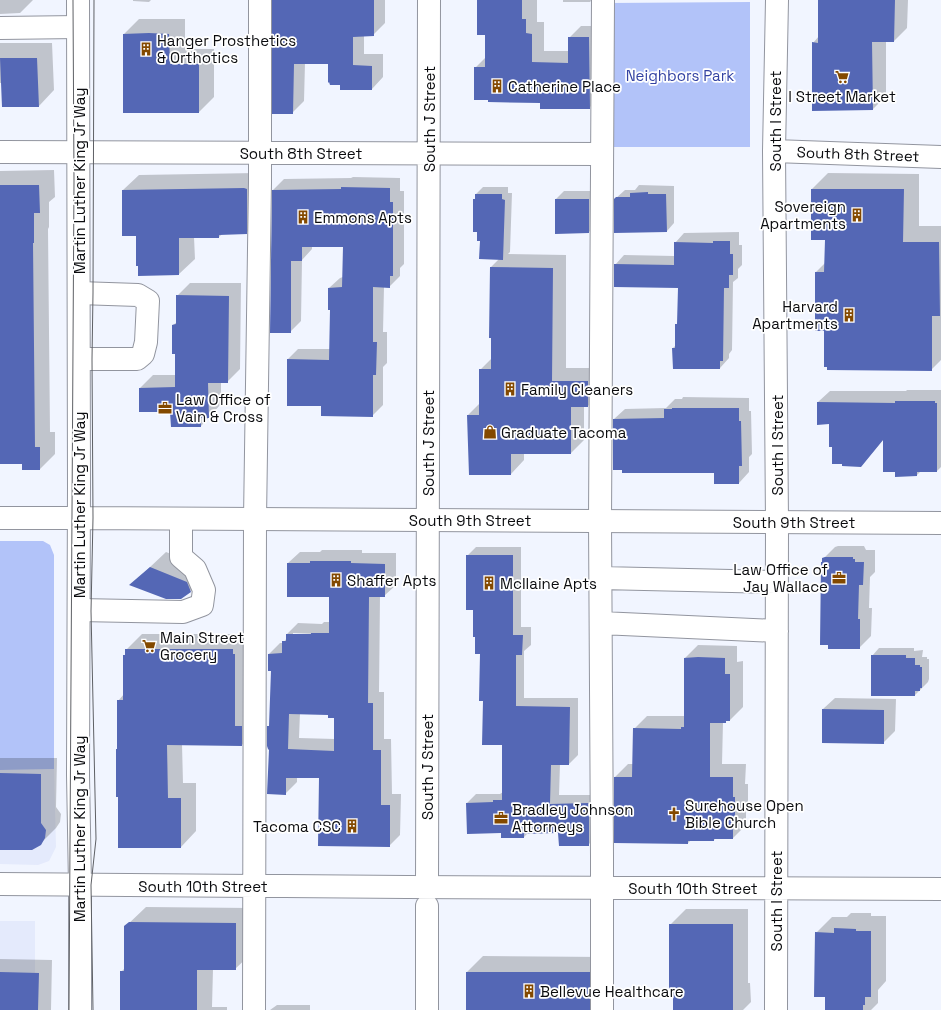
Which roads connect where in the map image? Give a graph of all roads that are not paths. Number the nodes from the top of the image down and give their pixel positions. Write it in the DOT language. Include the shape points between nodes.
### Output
graph roads {
  1 [pos="78,0"];
  2 [pos="260,0"];
  3 [pos="429,0"];
  4 [pos="603,0"];
  5 [pos="777,0"];
  6 [pos="78,27"];
  7 [pos="0,28"];
  8 [pos="774,151"];
  9 [pos="0,152"];
  10 [pos="79,152"];
  11 [pos="261,153"];
  12 [pos="429,154"];
  13 [pos="602,154"];
  14 [pos="941,157"];
  15 [pos="79,293"];
  16 [pos="79,359"];
  17 [pos="0,518"];
  18 [pos="79,518"];
  19 [pos="181,519"];
  20 [pos="255,519"];
  21 [pos="428,520"];
  22 [pos="600,521"];
  23 [pos="778,522"];
  24 [pos="941,523"];
  25 [pos="601,578"];
  26 [pos="777,582"];
  27 [pos="79,610"];
  28 [pos="601,623"];
  29 [pos="777,631"];
  30 [pos="0,884"];
  31 [pos="80,885"];
  32 [pos="255,886"];
  33 [pos="602,887"];
  34 [pos="776,888"];
  35 [pos="941,889"];
  36 [pos="426,892"];
  37 [pos="80,1010"];
  38 [pos="254,1010"];
  39 [pos="426,1010"];
  40 [pos="602,1010"];
  41 [pos="776,1010"];
  1 -- 6 [label="street, Martin Luther King Jr Way"];
  2 -- 11 [label="street"];
  3 -- 12 [label="street, South J Street"];
  4 -- 13 [label="street"];
  5 -- 8 [label="street, South I Street"];
  6 -- 7 [label="street"];
  6 -- 10 [label="street, Martin Luther King Jr Way"];
  8 -- 14 [label="street, South 8th Street"];
  8 -- 23 [label="street, South I Street"];
  9 -- 10 [label="street, South 8th Street"];
  10 -- 11 [label="street, South 8th Street"];
  10 -- 15 [label="street, Martin Luther King Jr Way"];
  11 -- 12 [label="street, South 8th Street"];
  11 -- 20 [label="street"];
  12 -- 13 [label="street, South 8th Street"];
  12 -- 21 [label="street, South J Street"];
  13 -- 22 [label="street"];
  15 -- 16 [label="street, Martin Luther King Jr Way"];
  15 -- 16 [label="street" via="138,295 148,301 143,354 137,359"];
  16 -- 18 [label="street, Martin Luther King Jr Way"];
  17 -- 18 [label="street, South 9th Street"];
  18 -- 19 [label="street, South 9th Street"];
  18 -- 27 [label="street, Martin Luther King Jr Way"];
  19 -- 20 [label="street, South 9th Street"];
  19 -- 27 [label="street" via="181,557 195,569 204,590 202,606 183,612"];
  20 -- 21 [label="street, South 9th Street"];
  20 -- 32 [label="street"];
  21 -- 22 [label="street, South 9th Street"];
  21 -- 36 [label="street, South J Street"];
  22 -- 23 [label="street, South 9th Street"];
  22 -- 25 [label="street"];
  23 -- 24 [label="street, South 9th Street"];
  23 -- 26 [label="street, South I Street"];
  25 -- 26 [label="street"];
  25 -- 28 [label="street"];
  26 -- 29 [label="street, South I Street"];
  27 -- 31 [label="street, Martin Luther King Jr Way"];
  28 -- 29 [label="street"];
  28 -- 33 [label="street"];
  29 -- 34 [label="street, South I Street"];
  30 -- 31 [label="street, South 10th Street"];
  31 -- 32 [label="street, South 10th Street"];
  31 -- 37 [label="street, Martin Luther King Jr Way"];
  32 -- 36 [label="street, South 10th Street"];
  32 -- 38 [label="street"];
  33 -- 34 [label="street, South 10th Street"];
  33 -- 36 [label="street, South 10th Street"];
  33 -- 40 [label="street"];
  34 -- 35 [label="street, South 10th Street"];
  34 -- 41 [label="street, South I Street"];
  36 -- 39 [label="street, South J Street"];
}
